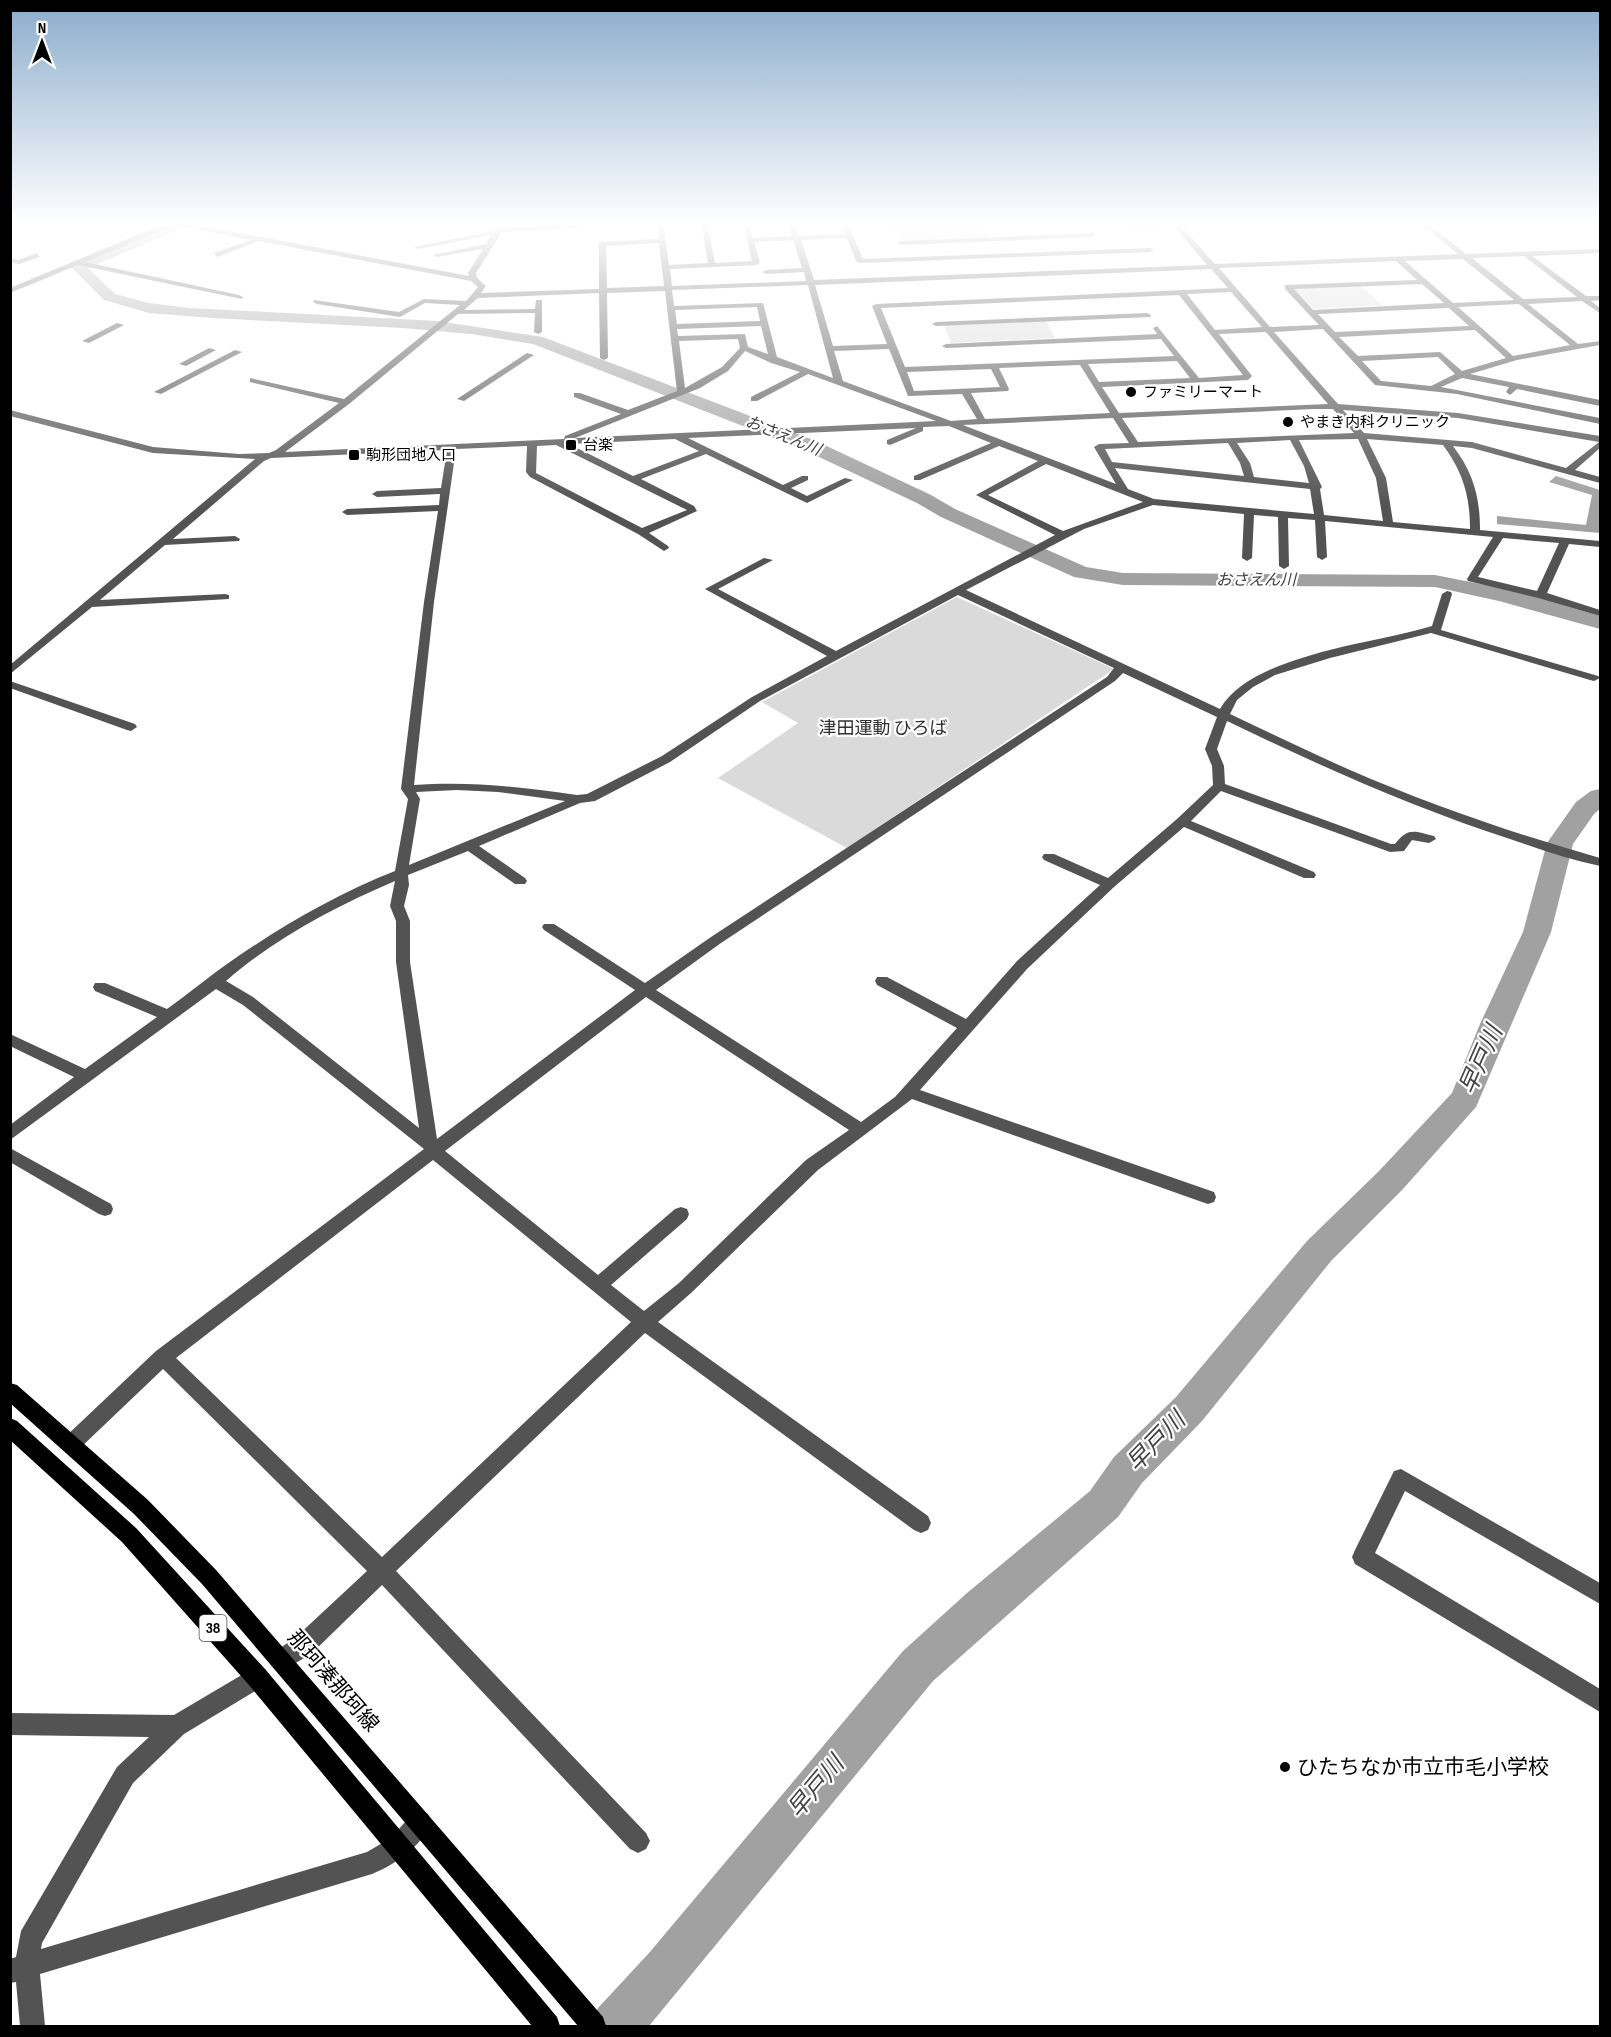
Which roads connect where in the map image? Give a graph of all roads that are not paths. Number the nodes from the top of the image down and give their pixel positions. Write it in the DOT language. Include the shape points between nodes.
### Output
graph roads {
  1 [pos="450,317"];
  2 [pos="539,317"];
  3 [pos="603,317"];
  4 [pos="672,317"];
  5 [pos="763,317"];
  6 [pos="820,317"];
  7 [pos="880,317"];
  8 [pos="933,317"];
  9 [pos="1011,317"];
  10 [pos="1149,317"];
  11 [pos="1202,317"];
  12 [pos="1256,317"];
  13 [pos="1316,317"];
  14 [pos="1463,317"];
  15 [pos="1540,317"];
  16 [pos="764,323"];
  17 [pos="936,324"];
  18 [pos="120,325"];
  19 [pos="673,327"];
  20 [pos="1325,327"];
  21 [pos="1476,328"];
  22 [pos="1267,330"];
  23 [pos="538,332"];
  24 [pos="1214,332"];
  25 [pos="1333,335"];
  26 [pos="1163,336"];
  27 [pos="675,339"];
  28 [pos="86,341"];
  29 [pos="1600,343"];
  30 [pos="892,346"];
  31 [pos="1576,346"];
  32 [pos="744,348"];
  33 [pos="829,349"];
  34 [pos="212,350"];
  35 [pos="238,352"];
  36 [pos="530,356"];
  37 [pos="951,357"];
  38 [pos="1179,357"];
  39 [pos="604,358"];
  40 [pos="1356,359"];
  41 [pos="1513,360"];
  42 [pos="774,361"];
  43 [pos="1082,362"];
  44 [pos="183,364"];
  45 [pos="994,366"];
  46 [pos="902,370"];
  47 [pos="806,372"];
  48 [pos="1461,375"];
  49 [pos="253,380"];
  50 [pos="1196,380"];
  51 [pos="839,383"];
  52 [pos="1097,385"];
  53 [pos="1515,386"];
  54 [pos="1434,387"];
  55 [pos="965,391"];
  56 [pos="158,392"];
  57 [pos="681,392"];
  58 [pos="577,394"];
  59 [pos="461,399"];
  60 [pos="754,399"];
  61 [pos="1503,401"];
  62 [pos="346,402"];
  63 [pos="1600,403"];
  64 [pos="1336,406"];
  65 [pos="10,413"];
  66 [pos="627,413"];
  67 [pos="1116,415"];
  68 [pos="1491,419"];
  69 [pos="982,421"];
  70 [pos="1600,421"];
  71 [pos="949,423"];
  72 [pos="924,424"];
  73 [pos="676,436"];
  74 [pos="1361,436"];
  75 [pos="1293,437"];
  76 [pos="1600,439"];
  77 [pos="1231,441"];
  78 [pos="562,442"];
  79 [pos="890,442"];
  80 [pos="1000,442"];
  81 [pos="1445,442"];
  82 [pos="532,444"];
  83 [pos="1600,444"];
  84 [pos="1135,445"];
  85 [pos="452,448"];
  86 [pos="706,451"];
  87 [pos="266,457"];
  88 [pos="1047,460"];
  89 [pos="1108,464"];
  90 [pos="1568,471"];
  91 [pos="805,478"];
  92 [pos="917,478"];
  93 [pos="631,480"];
  94 [pos="848,480"];
  95 [pos="1600,480"];
  96 [pos="1250,481"];
  97 [pos="1317,487"];
  98 [pos="784,488"];
  99 [pos="1123,489"];
  100 [pos="444,491"];
  101 [pos="377,494"];
  102 [pos="1152,502"];
  103 [pos="443,508"];
  104 [pos="347,512"];
  105 [pos="1249,512"];
  106 [pos="1283,515"];
  107 [pos="1320,518"];
  108 [pos="1388,524"];
  109 [pos="1475,531"];
  110 [pos="642,532"];
  111 [pos="1501,533"];
  112 [pos="1062,535"];
  113 [pos="235,539"];
  114 [pos="1566,540"];
  115 [pos="164,542"];
  116 [pos="1600,544"];
  117 [pos="664,548"];
  118 [pos="1322,557"];
  119 [pos="1247,558"];
  120 [pos="768,560"];
  121 [pos="1284,566"];
  122 [pos="959,591"];
  123 [pos="1447,594"];
  124 [pos="1541,595"];
  125 [pos="225,597"];
  126 [pos="92,604"];
  127 [pos="1600,614"];
  128 [pos="1431,630"];
  129 [pos="836,656"];
  130 [pos="1122,667"];
  131 [pos="10,670"];
  132 [pos="1594,678"];
  133 [pos="10,684"];
  134 [pos="1223,716"];
  135 [pos="131,728"];
  136 [pos="1219,786"];
  137 [pos="407,789"];
  138 [pos="577,799"];
  139 [pos="1182,822"];
  140 [pos="1429,839"];
  141 [pos="469,845"];
  142 [pos="1049,857"];
  143 [pos="1600,862"];
  144 [pos="401,873"];
  145 [pos="1309,875"];
  146 [pos="520,881"];
  147 [pos="1109,884"];
  148 [pos="549,927"];
  149 [pos="882,981"];
  150 [pos="214,982"];
  151 [pos="100,987"];
  152 [pos="645,990"];
  153 [pos="167,1015"];
  154 [pos="967,1026"];
  155 [pos="10,1039"];
  156 [pos="84,1075"];
  157 [pos="909,1092"];
  158 [pos="861,1130"];
  159 [pos="10,1134"];
  160 [pos="431,1148"];
  161 [pos="10,1154"];
  162 [pos="1208,1197"];
  163 [pos="105,1209"];
  164 [pos="681,1214"];
  165 [pos="600,1284"];
  166 [pos="644,1322"];
  167 [pos="163,1357"];
  168 [pos="10,1391"];
  169 [pos="10,1426"];
  170 [pos="71,1444"];
  171 [pos="921,1522"];
  172 [pos="382,1571"];
  173 [pos="1600,1594"];
  174 [pos="282,1660"];
  175 [pos="257,1677"];
  176 [pos="1600,1701"];
  177 [pos="10,1724"];
  178 [pos="176,1726"];
  179 [pos="420,1822"];
  180 [pos="639,1841"];
  181 [pos="399,1846"];
  182 [pos="19,1968"];
  183 [pos="587,2018"];
  184 [pos="32,2026"];
  185 [pos="548,2026"];
  1 -- 62 [label="street"];
  2 -- 23 [label="street"];
  3 -- 39 [label="street"];
  4 -- 19 [label="street"];
  5 -- 16 [label="street"];
  6 -- 33 [label="street"];
  7 -- 30 [label="street"];
  8 -- 17 [label="street"];
  9 -- 17 [label="street"];
  10 -- 26 [label="street"];
  11 -- 24 [label="street"];
  12 -- 22 [label="street"];
  13 -- 20 [label="street"];
  14 -- 21 [label="street"];
  15 -- 31 [label="street"];
  16 -- 19 [label="street"];
  16 -- 42 [label="street"];
  17 -- 37 [label="street"];
  18 -- 28 [label="street"];
  19 -- 27 [label="street"];
  20 -- 22 [label="street"];
  20 -- 25 [label="street"];
  21 -- 25 [label="street"];
  21 -- 41 [label="street"];
  22 -- 24 [label="street"];
  22 -- 64 [label="street"];
  24 -- 50 [label="street" via="1248,376"];
  25 -- 40 [label="street"];
  26 -- 37 [label="street"];
  26 -- 38 [label="street"];
  27 -- 32 [label="street" via="742,336"];
  27 -- 57 [label="street"];
  29 -- 31 [label="street"];
  30 -- 33 [label="street"];
  30 -- 46 [label="street"];
  31 -- 41 [label="street"];
  32 -- 42 [label="street"];
  32 -- 57 [label="street" via="716,375"];
  33 -- 51 [label="street"];
  34 -- 44 [label="street"];
  35 -- 56 [label="street"];
  36 -- 59 [label="street"];
  37 -- 45 [label="street"];
  37 -- 46 [label="street"];
  38 -- 43 [label="street"];
  38 -- 50 [label="street"];
  40 -- 48 [label="street" via="1440,354"];
  40 -- 54 [label="street" via="1378,383"];
  41 -- 48 [label="street"];
  42 -- 47 [label="street"];
  43 -- 45 [label="street"];
  43 -- 52 [label="street"];
  45 -- 55 [label="street" via="1005,389"];
  46 -- 55 [label="street" via="911,394"];
  47 -- 51 [label="street"];
  47 -- 60 [label="street"];
  48 -- 53 [label="street"];
  48 -- 54 [label="street"];
  49 -- 62 [label="street"];
  50 -- 52 [label="street"];
  51 -- 71 [label="street"];
  52 -- 67 [label="street"];
  53 -- 61 [label="street"];
  53 -- 63 [label="street"];
  54 -- 61 [label="street"];
  55 -- 69 [label="street"];
  57 -- 66 [label="street"];
  58 -- 66 [label="street"];
  61 -- 68 [label="street"];
  61 -- 70 [label="street"];
  62 -- 87 [label="street" via="279,452"];
  64 -- 67 [label="street"];
  64 -- 68 [label="street"];
  64 -- 74 [label="street"];
  65 -- 87 [label="street" via="153,450"];
  66 -- 78 [label="street" via="568,436"];
  67 -- 69 [label="street"];
  67 -- 84 [label="street"];
  68 -- 76 [label="street"];
  69 -- 71 [label="street"];
  71 -- 72 [label="street"];
  71 -- 80 [label="street"];
  72 -- 73 [label="street"];
  72 -- 79 [label="street"];
  73 -- 78 [label="street"];
  73 -- 86 [label="street"];
  74 -- 75 [label="street"];
  74 -- 81 [label="street"];
  74 -- 108 [label="street" via="1379,469 1387,498"];
  75 -- 77 [label="street"];
  75 -- 97 [label="street"];
  77 -- 84 [label="street"];
  77 -- 96 [label="street" via="1245,463"];
  78 -- 82 [label="street"];
  78 -- 93 [label="street"];
  80 -- 88 [label="street"];
  80 -- 92 [label="street"];
  81 -- 90 [label="street" via="1472,445"];
  81 -- 109 [label="street" via="1464,465 1473,488"];
  82 -- 85 [label="street"];
  82 -- 110 [label="street" via="533,475"];
  83 -- 90 [label="street"];
  84 -- 89 [label="street" via="1099,447"];
  85 -- 87 [label="street"];
  85 -- 100 [label="street"];
  86 -- 93 [label="street"];
  86 -- 98 [label="street"];
  87 -- 115 [label="street"];
  88 -- 99 [label="street"];
  88 -- 112 [label="street" via="981,495"];
  89 -- 96 [label="street"];
  89 -- 99 [label="street"];
  90 -- 95 [label="street"];
  91 -- 98 [label="street"];
  93 -- 110 [label="street" via="692,511"];
  94 -- 98 [label="street" via="807,500"];
  96 -- 97 [label="street"];
  97 -- 107 [label="street"];
  99 -- 102 [label="street"];
  100 -- 101 [label="street"];
  100 -- 103 [label="street"];
  102 -- 105 [label="street"];
  102 -- 112 [label="street"];
  103 -- 104 [label="street"];
  103 -- 137 [label="street"];
  105 -- 106 [label="street"];
  105 -- 119 [label="street"];
  106 -- 107 [label="street"];
  106 -- 121 [label="street"];
  107 -- 108 [label="street"];
  107 -- 118 [label="street"];
  108 -- 109 [label="street"];
  109 -- 111 [label="street"];
  110 -- 117 [label="street"];
  111 -- 114 [label="street"];
  111 -- 124 [label="street" via="1472,579"];
  112 -- 122 [label="street"];
  113 -- 115 [label="street"];
  114 -- 116 [label="street"];
  114 -- 124 [label="street"];
  115 -- 126 [label="street"];
  120 -- 129 [label="street" via="710,589"];
  122 -- 129 [label="street"];
  122 -- 130 [label="street"];
  123 -- 128 [label="street" via="1437,628"];
  124 -- 127 [label="street"];
  125 -- 126 [label="street"];
  126 -- 131 [label="street"];
  128 -- 132 [label="street"];
  128 -- 134 [label="street" via="1279,669 1246,686 1233,697"];
  129 -- 138 [label="street" via="756,699 647,771 590,798"];
  130 -- 134 [label="street"];
  130 -- 152 [label="street" via="1111,680"];
  133 -- 135 [label="street"];
  134 -- 136 [label="street" via="1211,749 1218,766"];
  134 -- 143 [label="street" via="1407,799 1522,840"];
  136 -- 139 [label="street"];
  136 -- 140 [label="street" via="1390,848 1399,848 1409,834"];
  137 -- 138 [label="street" via="498,788"];
  137 -- 144 [label="street" via="414,799"];
  138 -- 141 [label="street"];
  139 -- 145 [label="street"];
  139 -- 147 [label="street"];
  141 -- 144 [label="street"];
  141 -- 146 [label="street"];
  142 -- 147 [label="street"];
  144 -- 150 [label="street" via="304,921"];
  144 -- 160 [label="street" via="397,906 403,921 403,962"];
  147 -- 154 [label="street" via="1022,965"];
  148 -- 152 [label="street"];
  149 -- 154 [label="street"];
  150 -- 153 [label="street"];
  150 -- 160 [label="street" via="248,1001"];
  151 -- 153 [label="street"];
  152 -- 158 [label="street"];
  152 -- 160 [label="street"];
  153 -- 156 [label="street"];
  154 -- 157 [label="street"];
  155 -- 156 [label="street"];
  156 -- 159 [label="street"];
  157 -- 158 [label="street"];
  157 -- 162 [label="street"];
  158 -- 166 [label="street" via="812,1164 685,1288"];
  160 -- 165 [label="street"];
  160 -- 167 [label="street"];
  161 -- 163 [label="street"];
  164 -- 165 [label="street"];
  165 -- 166 [label="street"];
  166 -- 171 [label="street"];
  166 -- 172 [label="street"];
  167 -- 170 [label="street"];
  167 -- 172 [label="street"];
  168 -- 170 [label="main road, 那珂湊那珂線 / 38"];
  169 -- 175 [label="main road, 38" via="129,1535"];
  170 -- 174 [label="main road, 那珂湊那珂線 / 38" via="141,1506"];
  172 -- 174 [label="street" via="303,1646"];
  172 -- 180 [label="street"];
  173 -- 176 [label="street" via="1401,1478 1362,1557"];
  174 -- 179 [label="main road, 那珂湊那珂線 / 38"];
  175 -- 178 [label="street"];
  175 -- 181 [label="main road, 38"];
  177 -- 178 [label="street"];
  178 -- 182 [label="street" via="125,1775 30,1940"];
  179 -- 181 [label="street"];
  179 -- 183 [label="main road, 那珂湊那珂線 / 38"];
  181 -- 182 [label="street" via="372,1862"];
  181 -- 185 [label="main road, 38"];
  182 -- 184 [label="street"];
}
